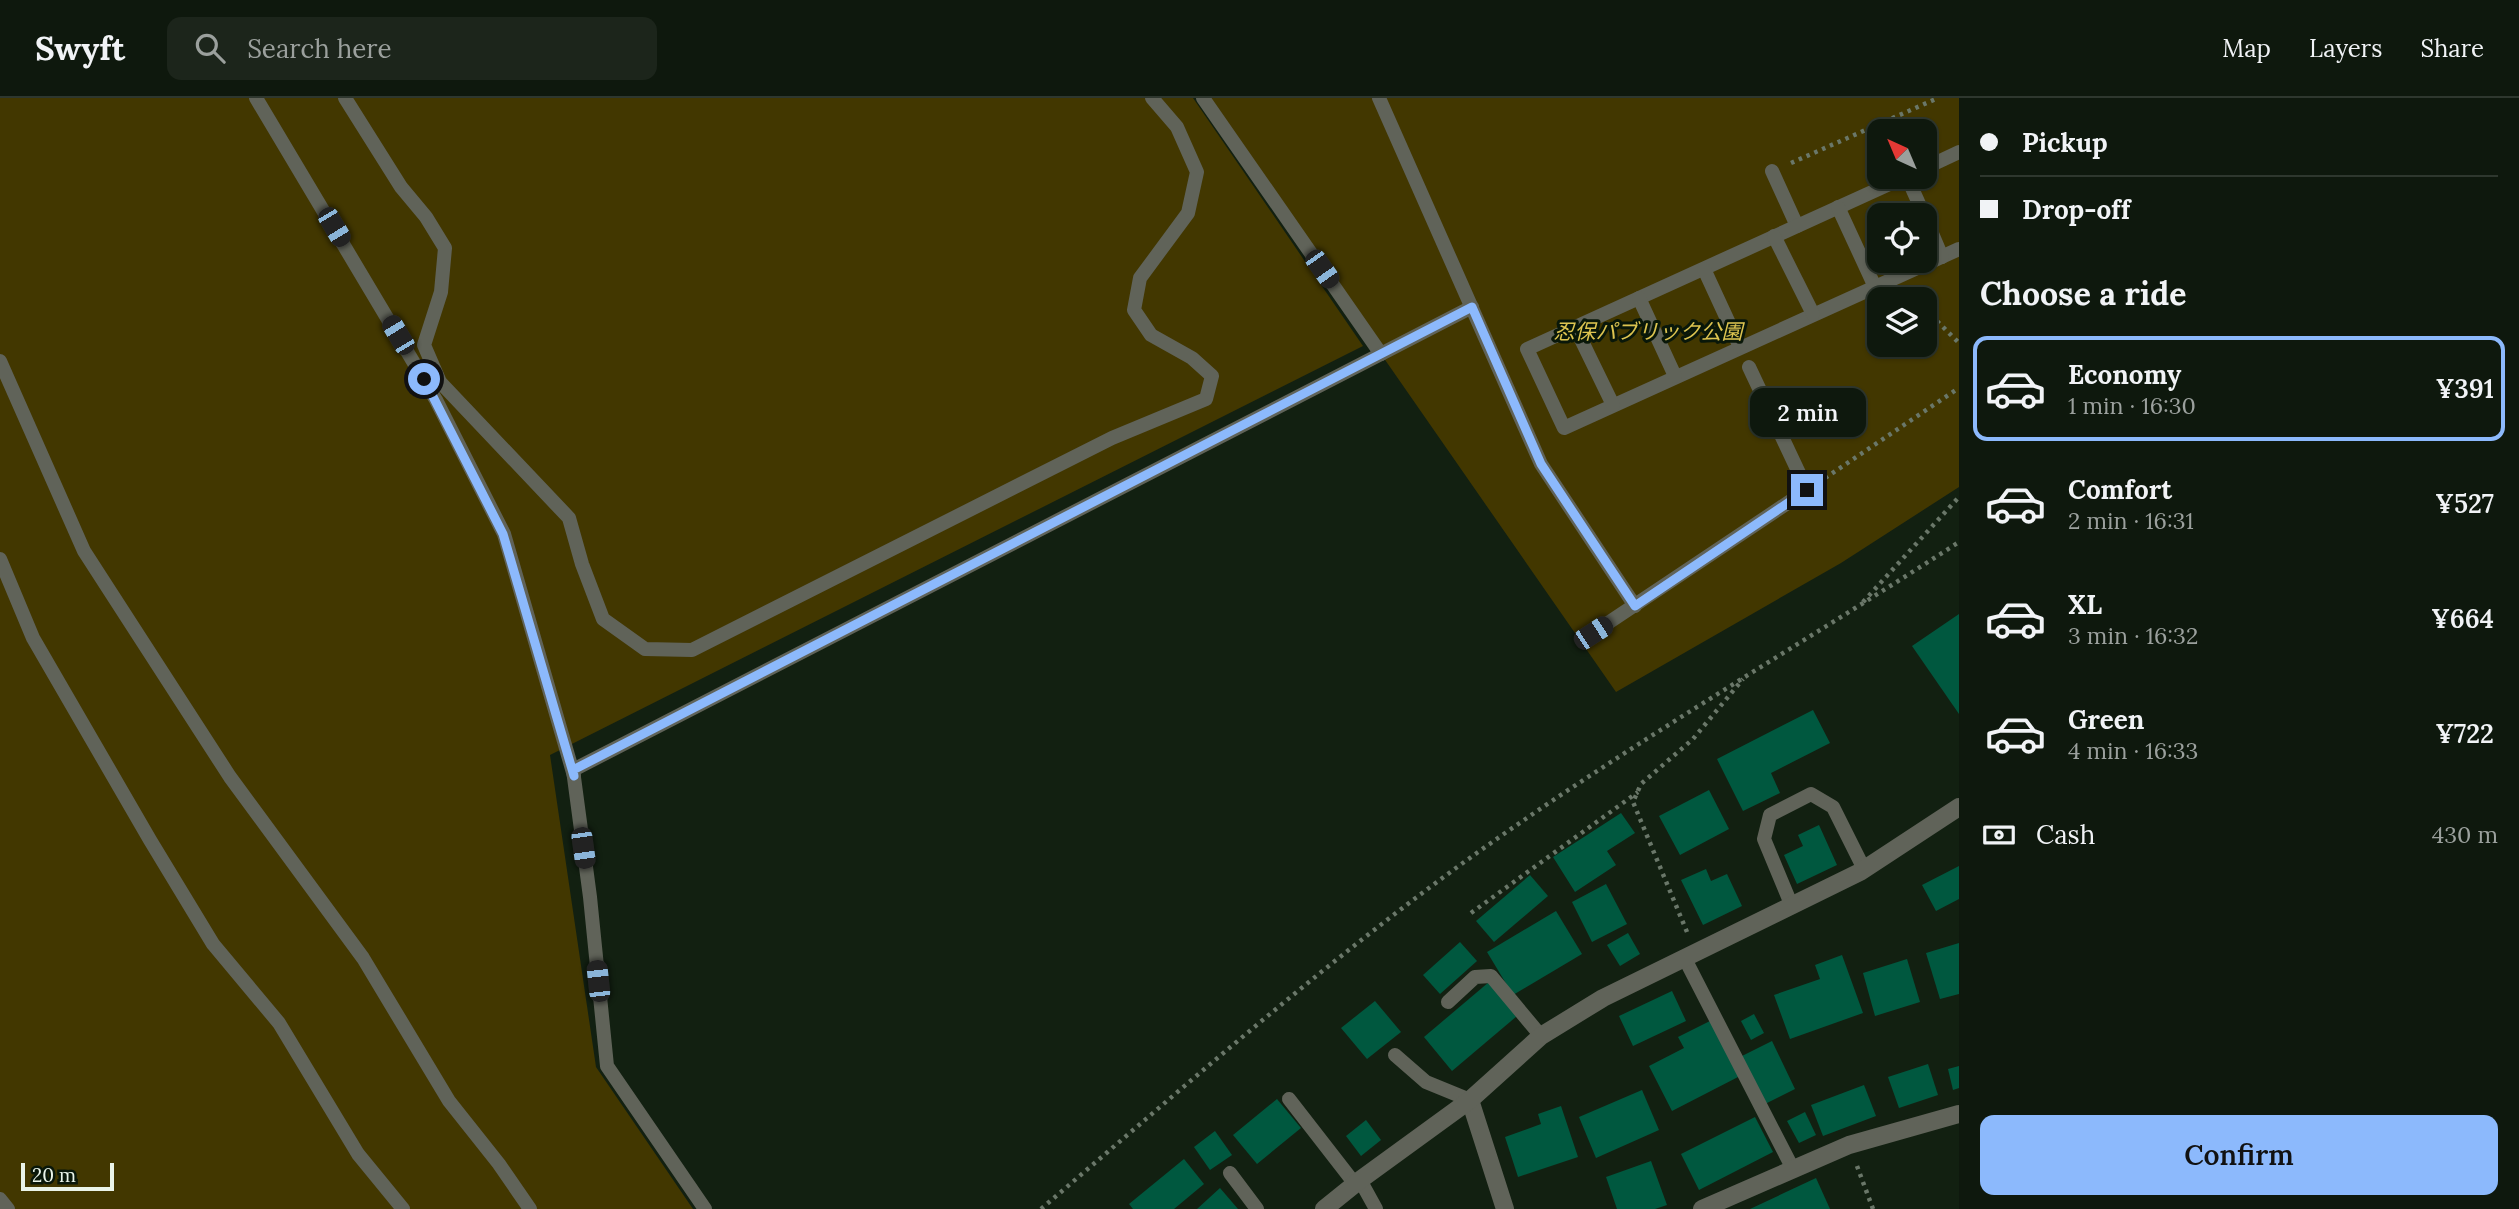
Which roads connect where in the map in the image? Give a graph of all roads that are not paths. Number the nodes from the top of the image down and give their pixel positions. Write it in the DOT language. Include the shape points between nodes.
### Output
graph roads {
  1 [pos="256,98"];
  2 [pos="345,98"];
  3 [pos="1152,98"];
  4 [pos="1203,98"];
  5 [pos="1379,98"];
  6 [pos="1959,152"];
  7 [pos="1937,162"];
  8 [pos="1772,171"];
  9 [pos="1879,189"];
  10 [pos="1838,207"];
  11 [pos="1797,226"];
  12 [pos="1774,236"];
  13 [pos="1937,245"];
  14 [pos="1959,249"];
  15 [pos="1942,257"];
  16 [pos="1704,269"];
  17 [pos="1875,287"];
  18 [pos="1867,290"];
  19 [pos="1639,298"];
  20 [pos="1472,307"];
  21 [pos="1813,314"];
  22 [pos="1575,327"];
  23 [pos="1740,348"];
  24 [pos="1381,354"];
  25 [pos="0,361"];
  26 [pos="1749,367"];
  27 [pos="1675,376"];
  28 [pos="1613,405"];
  29 [pos="0,559"];
  30 [pos="1635,606"];
  31 [pos="1593,633"];
  32 [pos="574,776"];
  33 [pos="1959,807"];
  34 [pos="1864,869"];
  35 [pos="1791,904"];
  36 [pos="1690,955"];
  37 [pos="1448,1002"];
  38 [pos="1541,1036"];
  39 [pos="1395,1055"];
  40 [pos="1289,1099"];
  41 [pos="1470,1100"];
  42 [pos="1959,1114"];
  43 [pos="1793,1170"];
  44 [pos="1230,1173"];
  45 [pos="1357,1182"];
  46 [pos="0,1199"];
  47 [pos="8,1209"];
  48 [pos="403,1209"];
  49 [pos="530,1209"];
  50 [pos="705,1209"];
  51 [pos="1257,1209"];
  52 [pos="1324,1209"];
  53 [pos="1376,1209"];
  54 [pos="1505,1209"];
  55 [pos="1702,1209"];
  1 -- 32 [label="lane" via="436,400 503,534"];
  2 -- 3 [label="lane" via="445,248 441,292 424,345 440,382 569,518 603,620 645,649 692,650 1112,438 1206,399 1212,376 1192,358 1152,335 1134,310 1140,278 1188,213 1197,172 1177,127"];
  4 -- 24 [label="lane"];
  5 -- 20 [label="lane"];
  6 -- 7 [label="lane"];
  8 -- 11 [label="lane"];
  9 -- 10 [label="lane"];
  10 -- 11 [label="lane"];
  10 -- 17 [label="lane"];
  11 -- 12 [label="lane"];
  12 -- 16 [label="lane"];
  12 -- 21 [label="lane"];
  13 -- 15 [label="lane"];
  14 -- 15 [label="lane"];
  15 -- 17 [label="lane"];
  16 -- 19 [label="lane"];
  16 -- 23 [label="lane"];
  18 -- 21 [label="lane"];
  19 -- 22 [label="lane"];
  19 -- 27 [label="lane"];
  20 -- 24 [label="lane"];
  20 -- 30 [label="lane" via="1541,464"];
  21 -- 23 [label="lane"];
  22 -- 28 [label="lane"];
  22 -- 28 [label="lane" via="1527,349 1564,428"];
  23 -- 27 [label="lane"];
  24 -- 32 [label="lane" via="573,770"];
  25 -- 49 [label="lane" via="84,551 230,777 362,958 449,1101"];
  26 -- 30 [label="lane" via="1807,490"];
  27 -- 28 [label="lane"];
  29 -- 48 [label="lane" via="33,638 213,944 279,1023 358,1154"];
  30 -- 31 [label="lane"];
  32 -- 50 [label="lane" via="607,1066"];
  33 -- 34 [label="street"];
  34 -- 35 [label="street"];
  34 -- 35 [label="lane" via="1833,807 1811,794 1770,815 1764,839"];
  35 -- 36 [label="street"];
  36 -- 38 [label="street" via="1602,998"];
  36 -- 43 [label="lane"];
  37 -- 38 [label="lane" via="1475,977 1491,976"];
  38 -- 41 [label="street"];
  39 -- 41 [label="lane" via="1426,1082"];
  40 -- 45 [label="lane"];
  41 -- 45 [label="street"];
  41 -- 54 [label="street"];
  42 -- 43 [label="street" via="1849,1145"];
  43 -- 55 [label="street"];
  44 -- 51 [label="lane"];
  45 -- 52 [label="street"];
  45 -- 53 [label="lane"];
  46 -- 47 [label="lane"];
}
